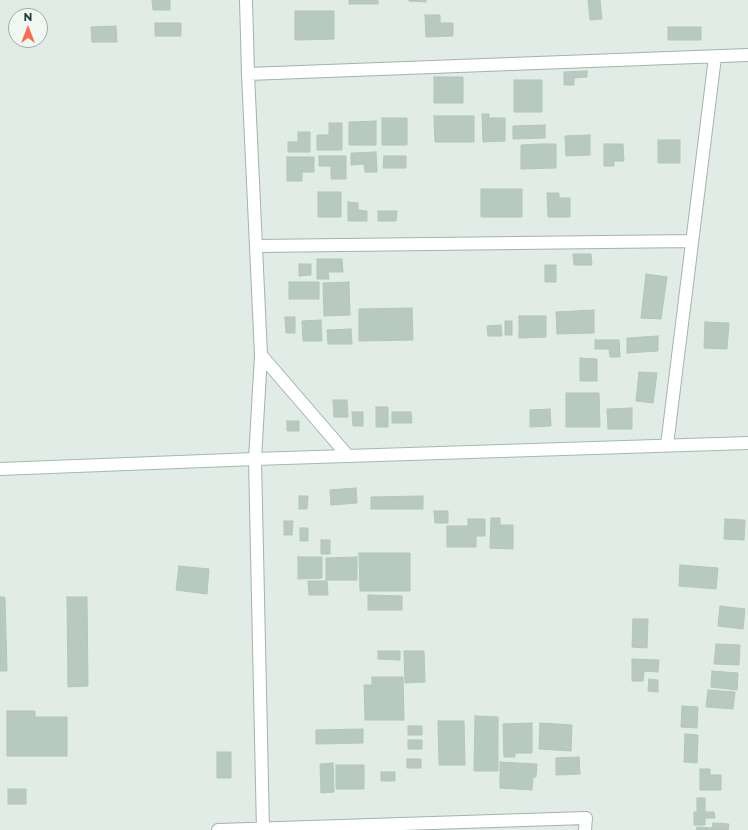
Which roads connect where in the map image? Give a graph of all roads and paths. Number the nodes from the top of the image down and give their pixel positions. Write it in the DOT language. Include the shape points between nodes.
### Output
graph roads {
  1 [pos="246,0"];
  2 [pos="748,55"];
  3 [pos="715,57"];
  4 [pos="248,74"];
  5 [pos="692,241"];
  6 [pos="256,246"];
  7 [pos="261,355"];
  8 [pos="748,443"];
  9 [pos="667,446"];
  10 [pos="348,456"];
  11 [pos="255,459"];
  12 [pos="0,469"];
  13 [pos="218,830"];
  14 [pos="263,830"];
  15 [pos="585,830"];
  1 -- 4 [label="street"];
  2 -- 3 [label="street"];
  3 -- 4 [label="street"];
  3 -- 5 [label="street"];
  4 -- 6 [label="street"];
  5 -- 6 [label="street"];
  5 -- 9 [label="street"];
  6 -- 7 [label="street"];
  7 -- 10 [label="street"];
  7 -- 11 [label="street"];
  8 -- 9 [label="street"];
  9 -- 10 [label="street"];
  10 -- 11 [label="street"];
  11 -- 12 [label="street"];
  11 -- 14 [label="street"];
  13 -- 14 [label="street"];
  14 -- 15 [label="street" via="586,818"];
}
